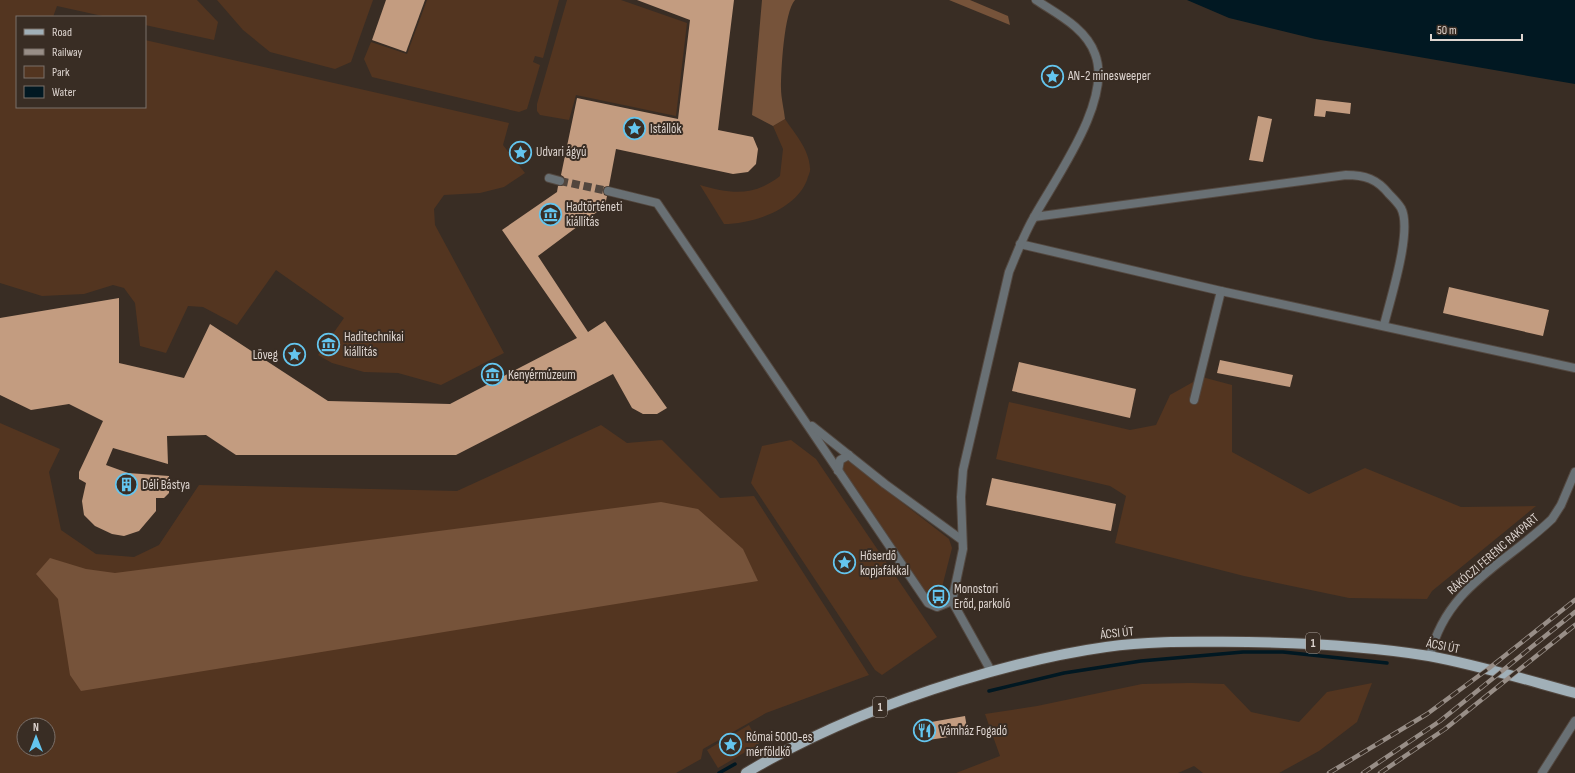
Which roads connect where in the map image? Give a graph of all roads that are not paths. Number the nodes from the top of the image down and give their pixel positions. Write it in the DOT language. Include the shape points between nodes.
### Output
graph roads {
  1 [pos="1036,0"];
  2 [pos="550,178"];
  3 [pos="560,181"];
  4 [pos="608,191"];
  5 [pos="1034,217"];
  6 [pos="1020,244"];
  7 [pos="1221,291"];
  8 [pos="1384,325"];
  9 [pos="1575,368"];
  10 [pos="1194,400"];
  11 [pos="807,422"];
  12 [pos="850,456"];
  13 [pos="838,471"];
  14 [pos="1575,472"];
  15 [pos="962,540"];
  16 [pos="952,600"];
  17 [pos="1430,656"];
  18 [pos="991,671"];
  19 [pos="1575,693"];
  20 [pos="1575,721"];
  21 [pos="746,773"];
  22 [pos="1542,773"];
  1 -- 5 [label="street" via="1080,31 1096,54 1100,82 1091,114"];
  2 -- 3 [label="street"];
  4 -- 11 [label="street" via="657,203"];
  5 -- 6 [label="street"];
  5 -- 8 [label="street" via="1346,175 1364,175 1383,186 1401,208 1404,220 1404,238"];
  6 -- 7 [label="street"];
  6 -- 15 [label="street" via="1009,272 963,470"];
  7 -- 8 [label="street"];
  7 -- 10 [label="street"];
  8 -- 9 [label="street"];
  11 -- 12 [label="street"];
  11 -- 13 [label="street"];
  12 -- 13 [label="street" via="840,460"];
  12 -- 15 [label="street"];
  13 -- 16 [label="street" via="928,603 937,607"];
  14 -- 17 [label="street, RÁKÓCZI FERENC RAKPART" via="1552,519 1463,592 1451,607 1442,621"];
  15 -- 16 [label="street" via="963,549"];
  16 -- 18 [label="street"];
  17 -- 18 [label="main road, ÁCSI ÚT / 1" via="1315,643 1155,643 1108,646 1049,656"];
  17 -- 19 [label="main road, ÁCSI ÚT / 1"];
  18 -- 21 [label="main road, ÁCSI ÚT / 1" via="910,696 856,717 816,734"];
  20 -- 22 [label="street"];
}
